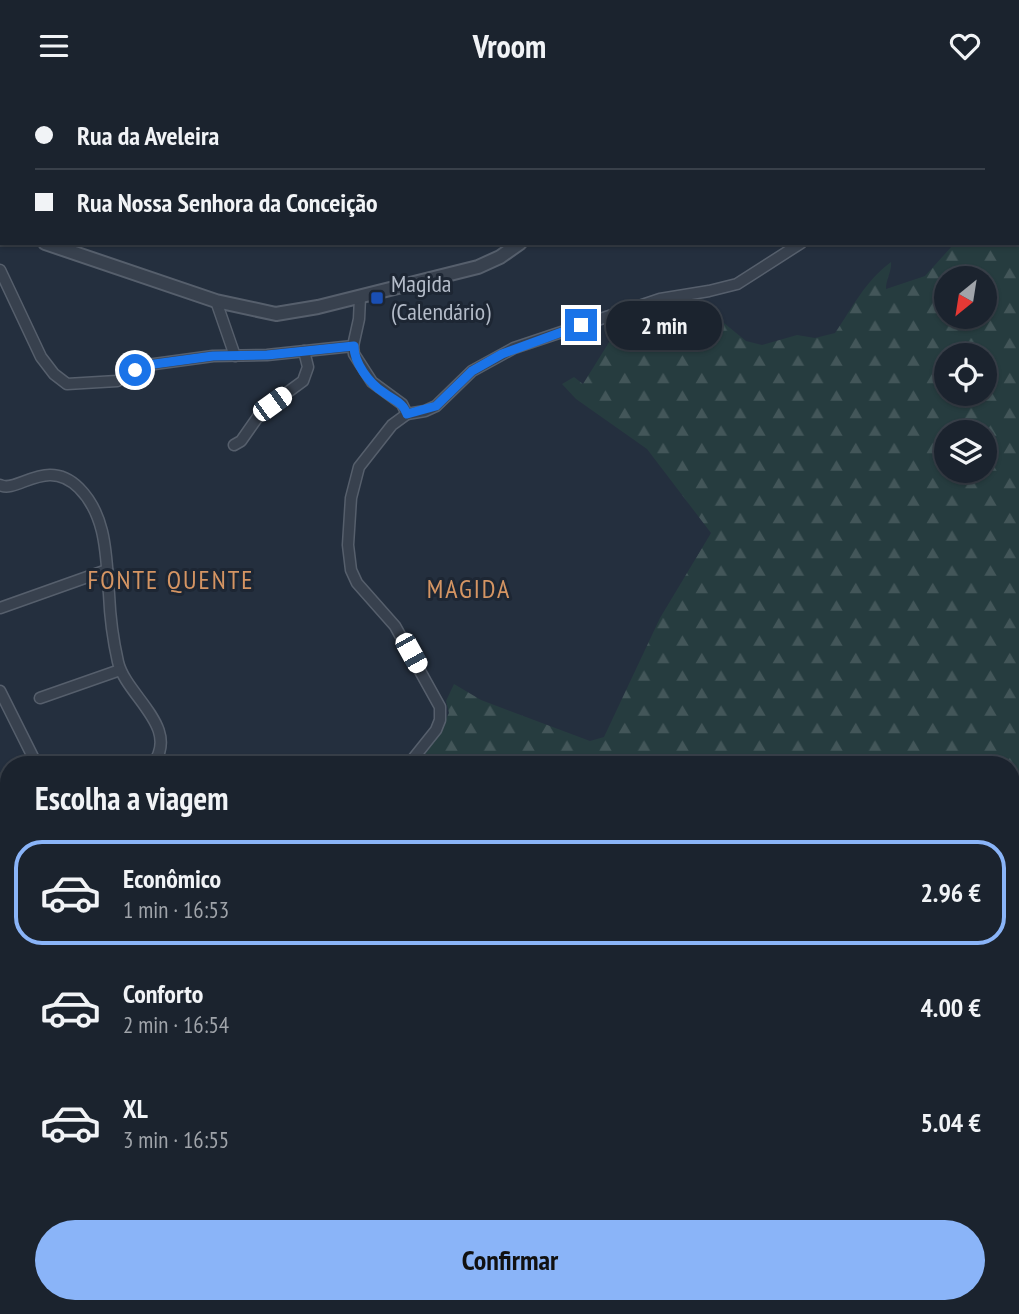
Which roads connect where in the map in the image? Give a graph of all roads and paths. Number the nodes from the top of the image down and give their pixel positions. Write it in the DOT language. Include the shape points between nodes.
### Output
graph roads {
  1 [pos="51,245"];
  2 [pos="517,245"];
  3 [pos="798,245"];
  4 [pos="0,270"];
  5 [pos="360,297"];
  6 [pos="216,301"];
  7 [pos="354,346"];
  8 [pos="304,351"];
  9 [pos="235,356"];
  10 [pos="407,414"];
  11 [pos="234,445"];
  12 [pos="0,485"];
  13 [pos="107,570"];
  14 [pos="0,608"];
  15 [pos="120,670"];
  16 [pos="0,691"];
  17 [pos="40,698"];
  18 [pos="32,756"];
  19 [pos="157,756"];
  20 [pos="415,756"];
  1 -- 6 [label="street"];
  2 -- 5 [label="street" via="478,267"];
  3 -- 10 [label="street" via="737,284 660,299 514,348 472,371 436,406"];
  4 -- 9 [label="street" via="41,357 67,384 117,381 147,365"];
  5 -- 6 [label="street" via="276,314"];
  5 -- 7 [label="street"];
  6 -- 9 [label="street"];
  7 -- 8 [label="street"];
  7 -- 10 [label="street" via="354,354 372,382 402,404"];
  8 -- 9 [label="street"];
  8 -- 11 [label="street" via="308,367 303,381 262,411"];
  10 -- 20 [label="street" via="392,425 359,467 351,498 348,545 357,583 401,634 440,707 436,730"];
  12 -- 13 [label="street" via="51,475 71,481 85,495 101,528"];
  13 -- 14 [label="street"];
  13 -- 15 [label="street"];
  15 -- 17 [label="street"];
  15 -- 19 [label="street" via="155,721 161,750"];
  16 -- 18 [label="street"];
}
